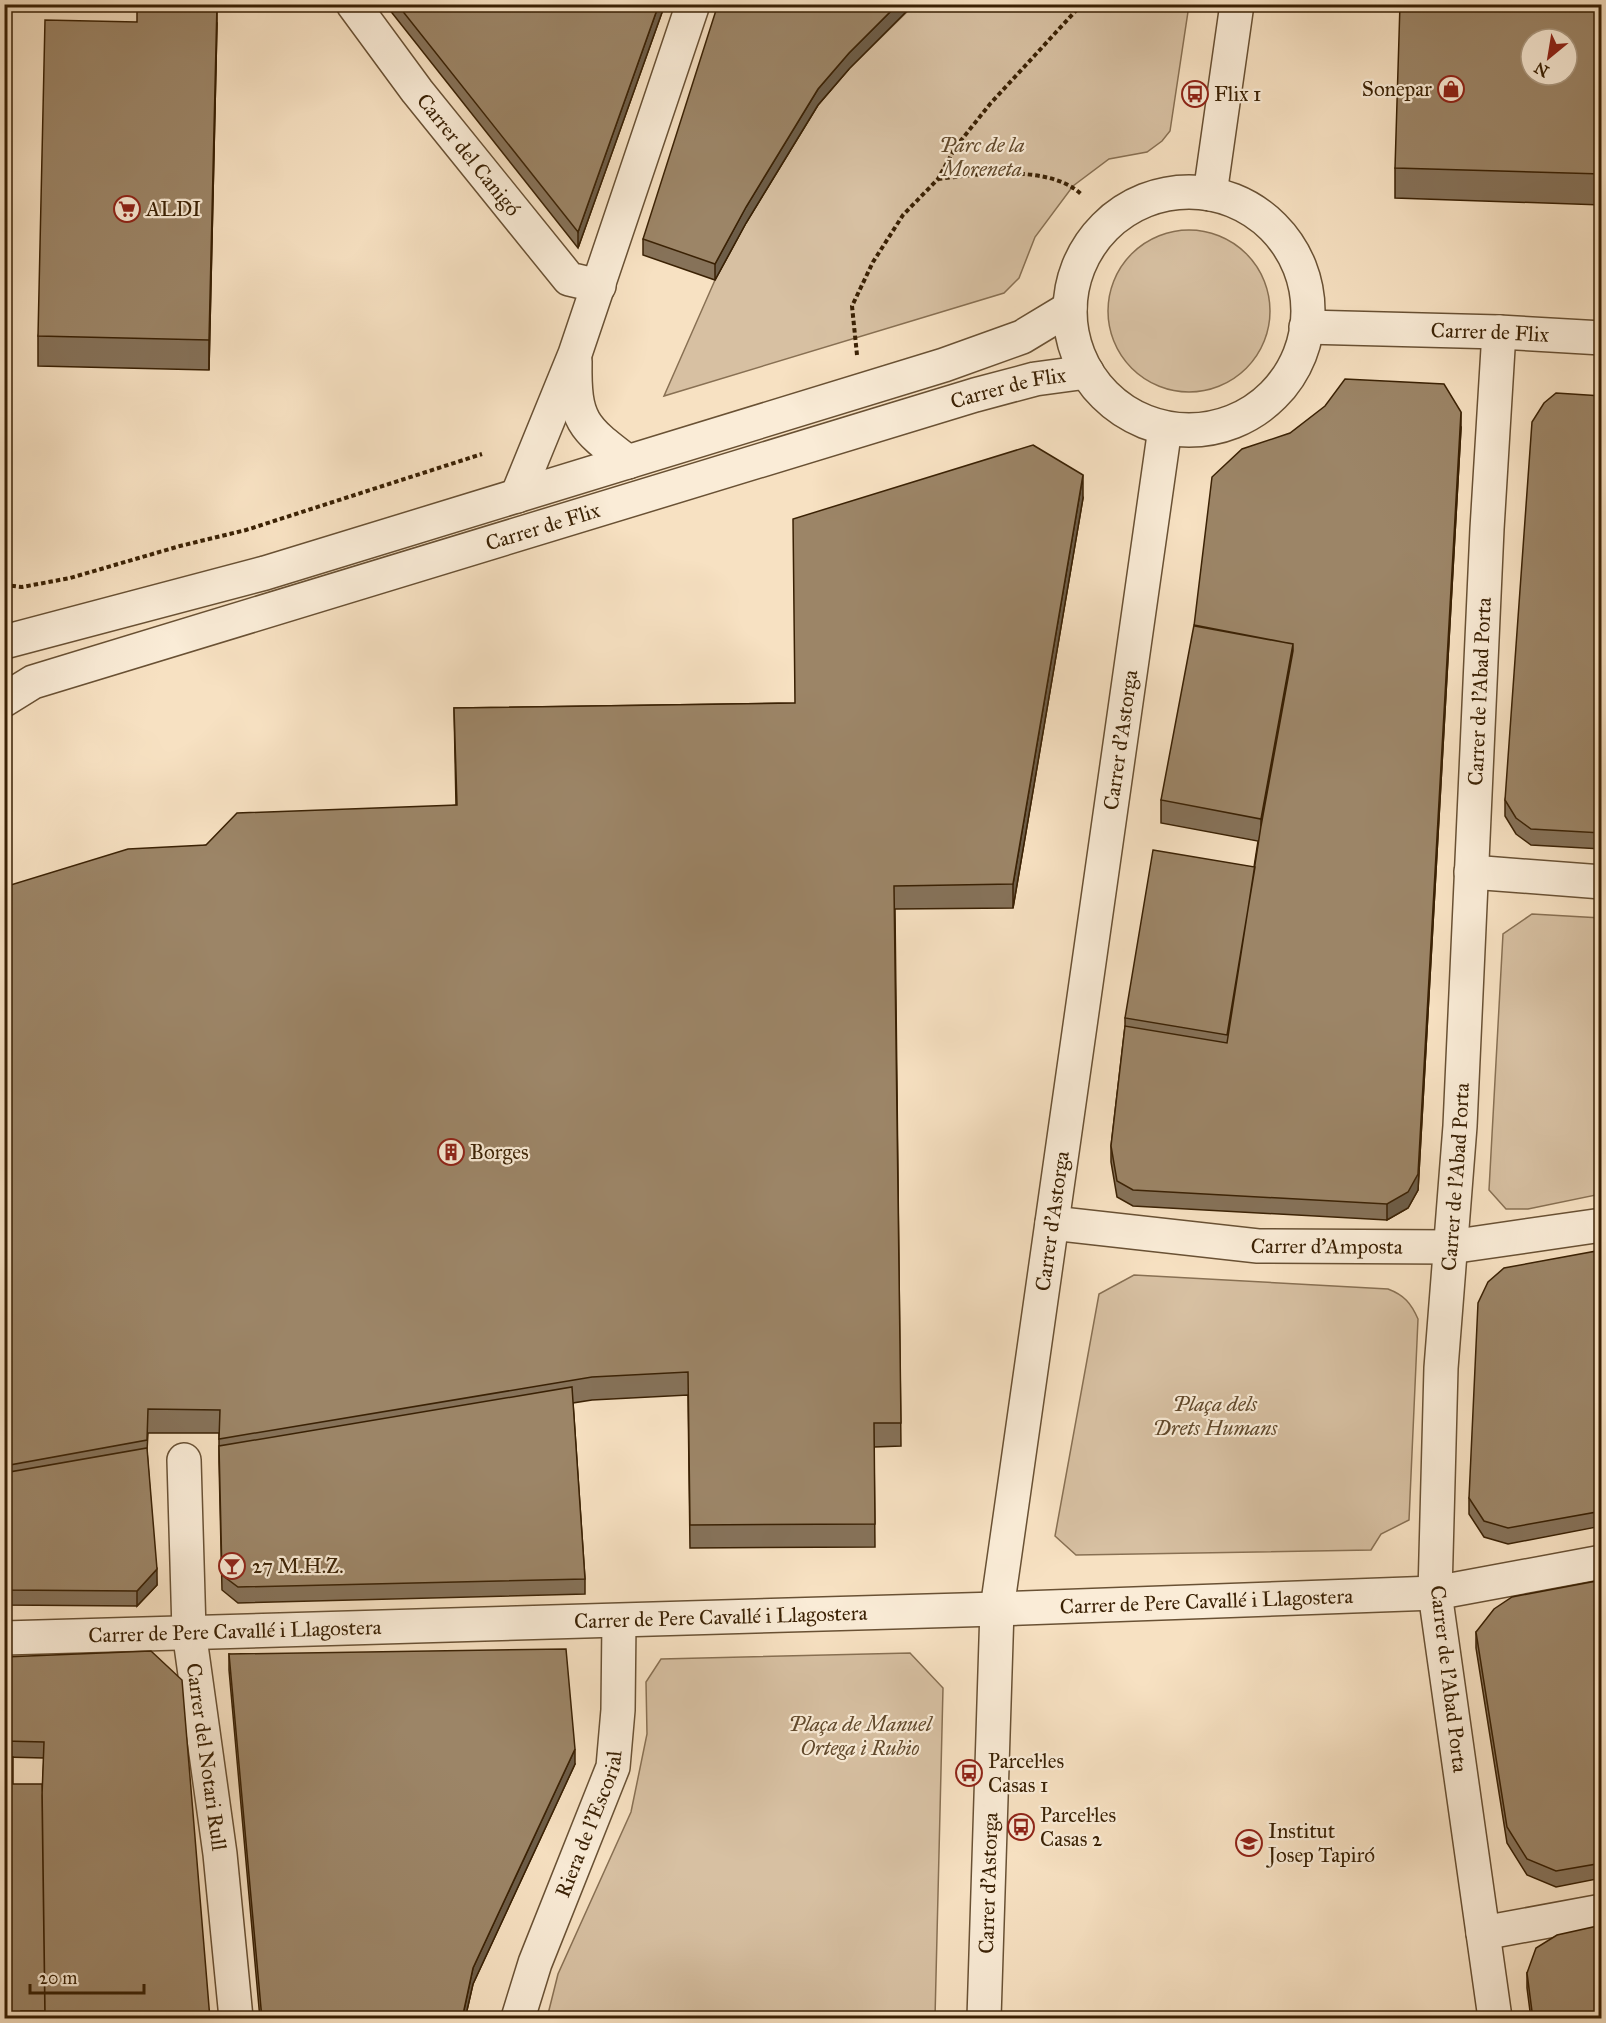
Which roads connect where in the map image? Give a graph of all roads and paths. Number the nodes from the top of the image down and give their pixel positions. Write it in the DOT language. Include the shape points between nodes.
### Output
graph roads {
  1 [pos="353,4"];
  2 [pos="693,4"];
  3 [pos="1082,4"];
  4 [pos="1237,4"];
  5 [pos="938,179"];
  6 [pos="1210,194"];
  7 [pos="1082,195"];
  8 [pos="599,286"];
  9 [pos="1070,308"];
  10 [pos="1306,327"];
  11 [pos="1499,332"];
  12 [pos="1602,338"];
  13 [pos="575,354"];
  14 [pos="858,359"];
  15 [pos="1087,372"];
  16 [pos="1165,428"];
  17 [pos="483,454"];
  18 [pos="628,462"];
  19 [pos="517,496"];
  20 [pos="4,585"];
  21 [pos="4,642"];
  22 [pos="4,700"];
  23 [pos="1471,872"];
  24 [pos="1602,882"];
  25 [pos="1052,1223"];
  26 [pos="1602,1225"];
  27 [pos="1450,1247"];
  28 [pos="184,1460"];
  29 [pos="1602,1562"];
  30 [pos="1436,1593"];
  31 [pos="997,1609"];
  32 [pos="619,1621"];
  33 [pos="189,1631"];
  34 [pos="4,1638"];
  35 [pos="1602,1911"];
  36 [pos="1483,1933"];
  37 [pos="236,2019"];
  38 [pos="518,2019"];
  39 [pos="984,2019"];
  40 [pos="1495,2019"];
  1 -- 8 [label="street, Carrer del Canigó" via="417,91 569,279"];
  2 -- 8 [label="street"];
  3 -- 5 [label="path" via="990,104 955,148"];
  4 -- 6 [label="street"];
  5 -- 7 [label="path" via="977,174 1035,176 1057,179"];
  5 -- 14 [label="path" via="903,215 873,262 852,306"];
  6 -- 9 [label="street" via="1166,194 1123,211 1107,225 1082,259 1073,281"];
  6 -- 10 [label="street" via="1239,203 1267,220 1288,245 1305,282"];
  8 -- 13 [label="street"];
  9 -- 15 [label="street" via="1073,335"];
  9 -- 18 [label="street, Carrer de Flix" via="1022,337 944,365"];
  10 -- 11 [label="street, Carrer de Flix"];
  10 -- 16 [label="street" via="1294,367 1279,389 1260,406 1234,421 1209,428"];
  11 -- 12 [label="street, Carrer de Flix"];
  11 -- 23 [label="street, Carrer de l'Abad Porta"];
  13 -- 18 [label="street" via="576,400 588,432"];
  13 -- 19 [label="street"];
  15 -- 16 [label="street" via="1122,409"];
  15 -- 22 [label="street, Carrer de Flix" via="1035,379 952,402 33,682"];
  16 -- 25 [label="street, Carrer d'Astorga"];
  17 -- 20 [label="path" via="246,530 70,578 22,587"];
  18 -- 19 [label="street, Carrer de Flix"];
  19 -- 21 [label="street, Carrer de Flix" via="265,573"];
  23 -- 24 [label="street"];
  23 -- 27 [label="street, Carrer de l'Abad Porta" via="1460,1126"];
  25 -- 27 [label="street, Carrer d'Amposta" via="1258,1246"];
  25 -- 31 [label="street, Carrer d'Astorga"];
  26 -- 27 [label="street, Carrer d'Amposta"];
  27 -- 30 [label="street, Carrer de l'Abad Porta" via="1441,1368"];
  28 -- 33 [label="street, Carrer del Notari Rull"];
  29 -- 30 [label="street, Carrer de Pere Cavallé i Llagostera"];
  30 -- 31 [label="street, Carrer de Pere Cavallé i Llagostera"];
  30 -- 36 [label="street, Carrer de l'Abad Porta"];
  31 -- 32 [label="street, Carrer de Pere Cavallé i Llagostera"];
  31 -- 39 [label="street, Carrer d'Astorga"];
  32 -- 33 [label="street, Carrer de Pere Cavallé i Llagostera"];
  32 -- 38 [label="street, Riera de l'Escorial" via="614,1767 535,1962"];
  33 -- 34 [label="street, Carrer de Pere Cavallé i Llagostera"];
  33 -- 37 [label="street, Carrer del Notari Rull" via="220,1854"];
  35 -- 36 [label="street"];
  36 -- 40 [label="street, Carrer de l'Abad Porta"];
}
